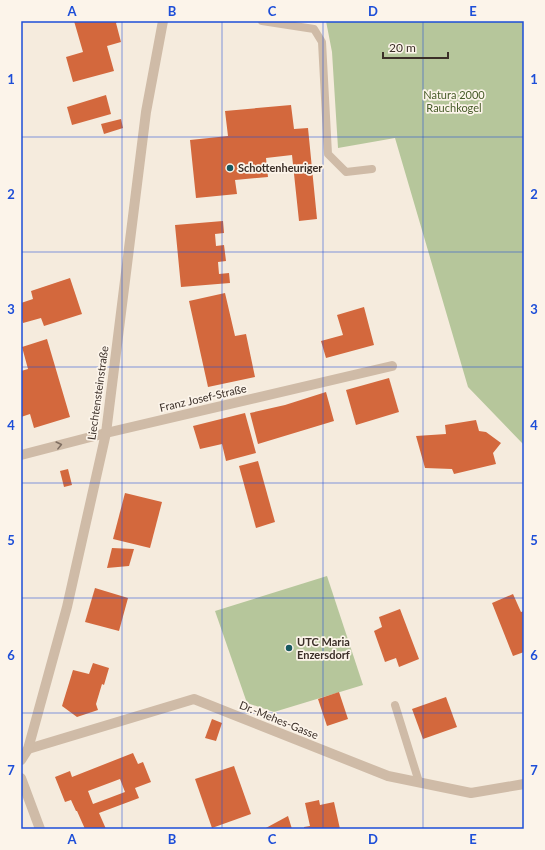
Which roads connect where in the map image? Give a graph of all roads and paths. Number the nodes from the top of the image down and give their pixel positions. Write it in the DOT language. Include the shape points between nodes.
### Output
graph roads {
  1 [pos="163,21"];
  2 [pos="262,21"];
  3 [pos="372,169"];
  4 [pos="392,366"];
  5 [pos="106,433"];
  6 [pos="21,455"];
  7 [pos="396,705"];
  8 [pos="28,749"];
  9 [pos="21,760"];
  10 [pos="21,778"];
  11 [pos="419,782"];
  12 [pos="524,784"];
  13 [pos="40,829"];
  1 -- 5 [label="street, Liechtensteinstraße" via="146,112"];
  2 -- 3 [label="lane" via="314,30 322,42 328,154 346,172"];
  4 -- 5 [label="street, Franz Josef-Straße"];
  6 -- 5 [label="street, Franz Josef-Straße, one-way"];
  5 -- 8 [label="street, Liechtensteinstraße" via="67,607"];
  7 -- 11 [label="lane"];
  8 -- 9 [label="street, Liechtensteinstraße"];
  8 -- 11 [label="street, Dr.-Mehes-Gasse" via="194,699 388,776"];
  10 -- 13 [label="street"];
  11 -- 12 [label="street, Dr.-Mehes-Gasse" via="471,793"];
}
